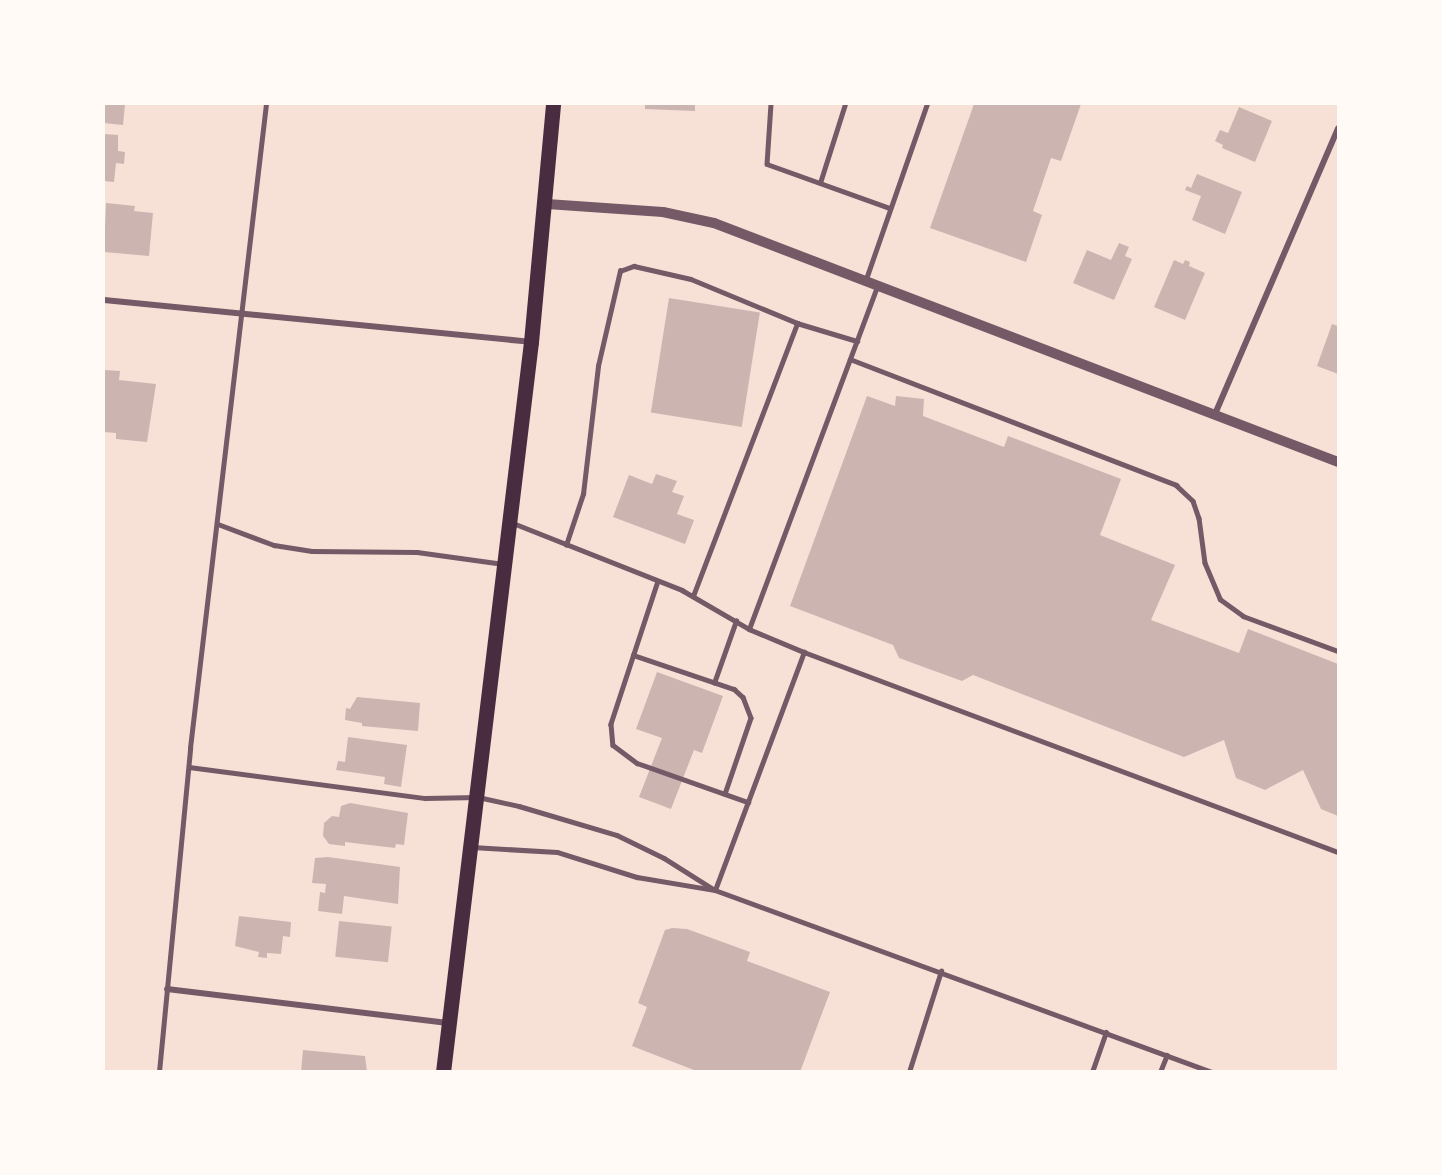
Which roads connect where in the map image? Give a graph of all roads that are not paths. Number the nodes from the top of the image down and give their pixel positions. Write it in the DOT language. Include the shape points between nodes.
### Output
graph roads {
  1 [pos="266,104"];
  2 [pos="553,104"];
  3 [pos="771,104"];
  4 [pos="845,104"];
  5 [pos="927,104"];
  6 [pos="1338,128"];
  7 [pos="820,183"];
  8 [pos="547,204"];
  9 [pos="890,208"];
  10 [pos="866,279"];
  11 [pos="878,283"];
  12 [pos="104,300"];
  13 [pos="241,315"];
  14 [pos="797,323"];
  15 [pos="857,341"];
  16 [pos="531,342"];
  17 [pos="850,359"];
  18 [pos="1215,414"];
  19 [pos="1338,462"];
  20 [pos="510,522"];
  21 [pos="218,524"];
  22 [pos="566,545"];
  23 [pos="505,564"];
  24 [pos="658,581"];
  25 [pos="693,596"];
  26 [pos="736,621"];
  27 [pos="749,629"];
  28 [pos="1338,651"];
  29 [pos="804,652"];
  30 [pos="633,655"];
  31 [pos="714,683"];
  32 [pos="189,767"];
  33 [pos="725,794"];
  34 [pos="478,797"];
  35 [pos="748,802"];
  36 [pos="472,847"];
  37 [pos="1338,852"];
  38 [pos="715,890"];
  39 [pos="941,971"];
  40 [pos="167,988"];
  41 [pos="450,1023"];
  42 [pos="1106,1032"];
  43 [pos="1167,1055"];
  44 [pos="159,1071"];
  45 [pos="444,1071"];
  46 [pos="909,1071"];
  47 [pos="1092,1071"];
  48 [pos="1161,1071"];
  49 [pos="1212,1071"];
  1 -- 13 [label="lane"];
  2 -- 8 [label="main road"];
  3 -- 7 [label="lane" via="766,164"];
  4 -- 7 [label="lane"];
  5 -- 9 [label="lane"];
  6 -- 18 [label="street"];
  7 -- 9 [label="lane"];
  8 -- 10 [label="street" via="688,216"];
  8 -- 16 [label="main road"];
  9 -- 10 [label="lane"];
  10 -- 11 [label="street"];
  11 -- 15 [label="lane"];
  11 -- 18 [label="street"];
  12 -- 13 [label="street"];
  13 -- 16 [label="street"];
  13 -- 21 [label="lane"];
  14 -- 15 [label="lane"];
  14 -- 22 [label="lane" via="691,279 634,266 620,271 598,366 583,494"];
  14 -- 25 [label="lane"];
  15 -- 17 [label="lane"];
  16 -- 20 [label="main road"];
  17 -- 27 [label="lane"];
  17 -- 28 [label="lane" via="1176,485 1192,501 1199,518 1205,563 1220,599 1243,616"];
  18 -- 19 [label="street"];
  20 -- 22 [label="lane"];
  20 -- 23 [label="main road"];
  21 -- 23 [label="lane" via="274,545 312,551 417,552"];
  21 -- 32 [label="lane"];
  22 -- 24 [label="lane"];
  23 -- 34 [label="main road"];
  24 -- 25 [label="lane"];
  24 -- 30 [label="lane"];
  25 -- 26 [label="lane"];
  26 -- 27 [label="lane"];
  26 -- 31 [label="lane"];
  27 -- 29 [label="lane"];
  29 -- 35 [label="lane"];
  29 -- 37 [label="lane"];
  30 -- 31 [label="lane"];
  30 -- 33 [label="lane" via="611,724 613,745 637,763"];
  31 -- 33 [label="lane" via="734,689 750,708 750,726"];
  32 -- 34 [label="lane" via="425,798"];
  32 -- 40 [label="lane"];
  33 -- 35 [label="lane"];
  34 -- 36 [label="main road"];
  34 -- 38 [label="lane" via="617,835"];
  35 -- 38 [label="lane"];
  36 -- 38 [label="lane" via="557,852 638,877"];
  36 -- 41 [label="main road"];
  38 -- 39 [label="lane"];
  39 -- 42 [label="lane"];
  39 -- 46 [label="lane"];
  40 -- 41 [label="street"];
  40 -- 44 [label="lane"];
  41 -- 45 [label="main road"];
  42 -- 43 [label="lane"];
  42 -- 47 [label="lane"];
  43 -- 48 [label="lane"];
  43 -- 49 [label="lane"];
}
